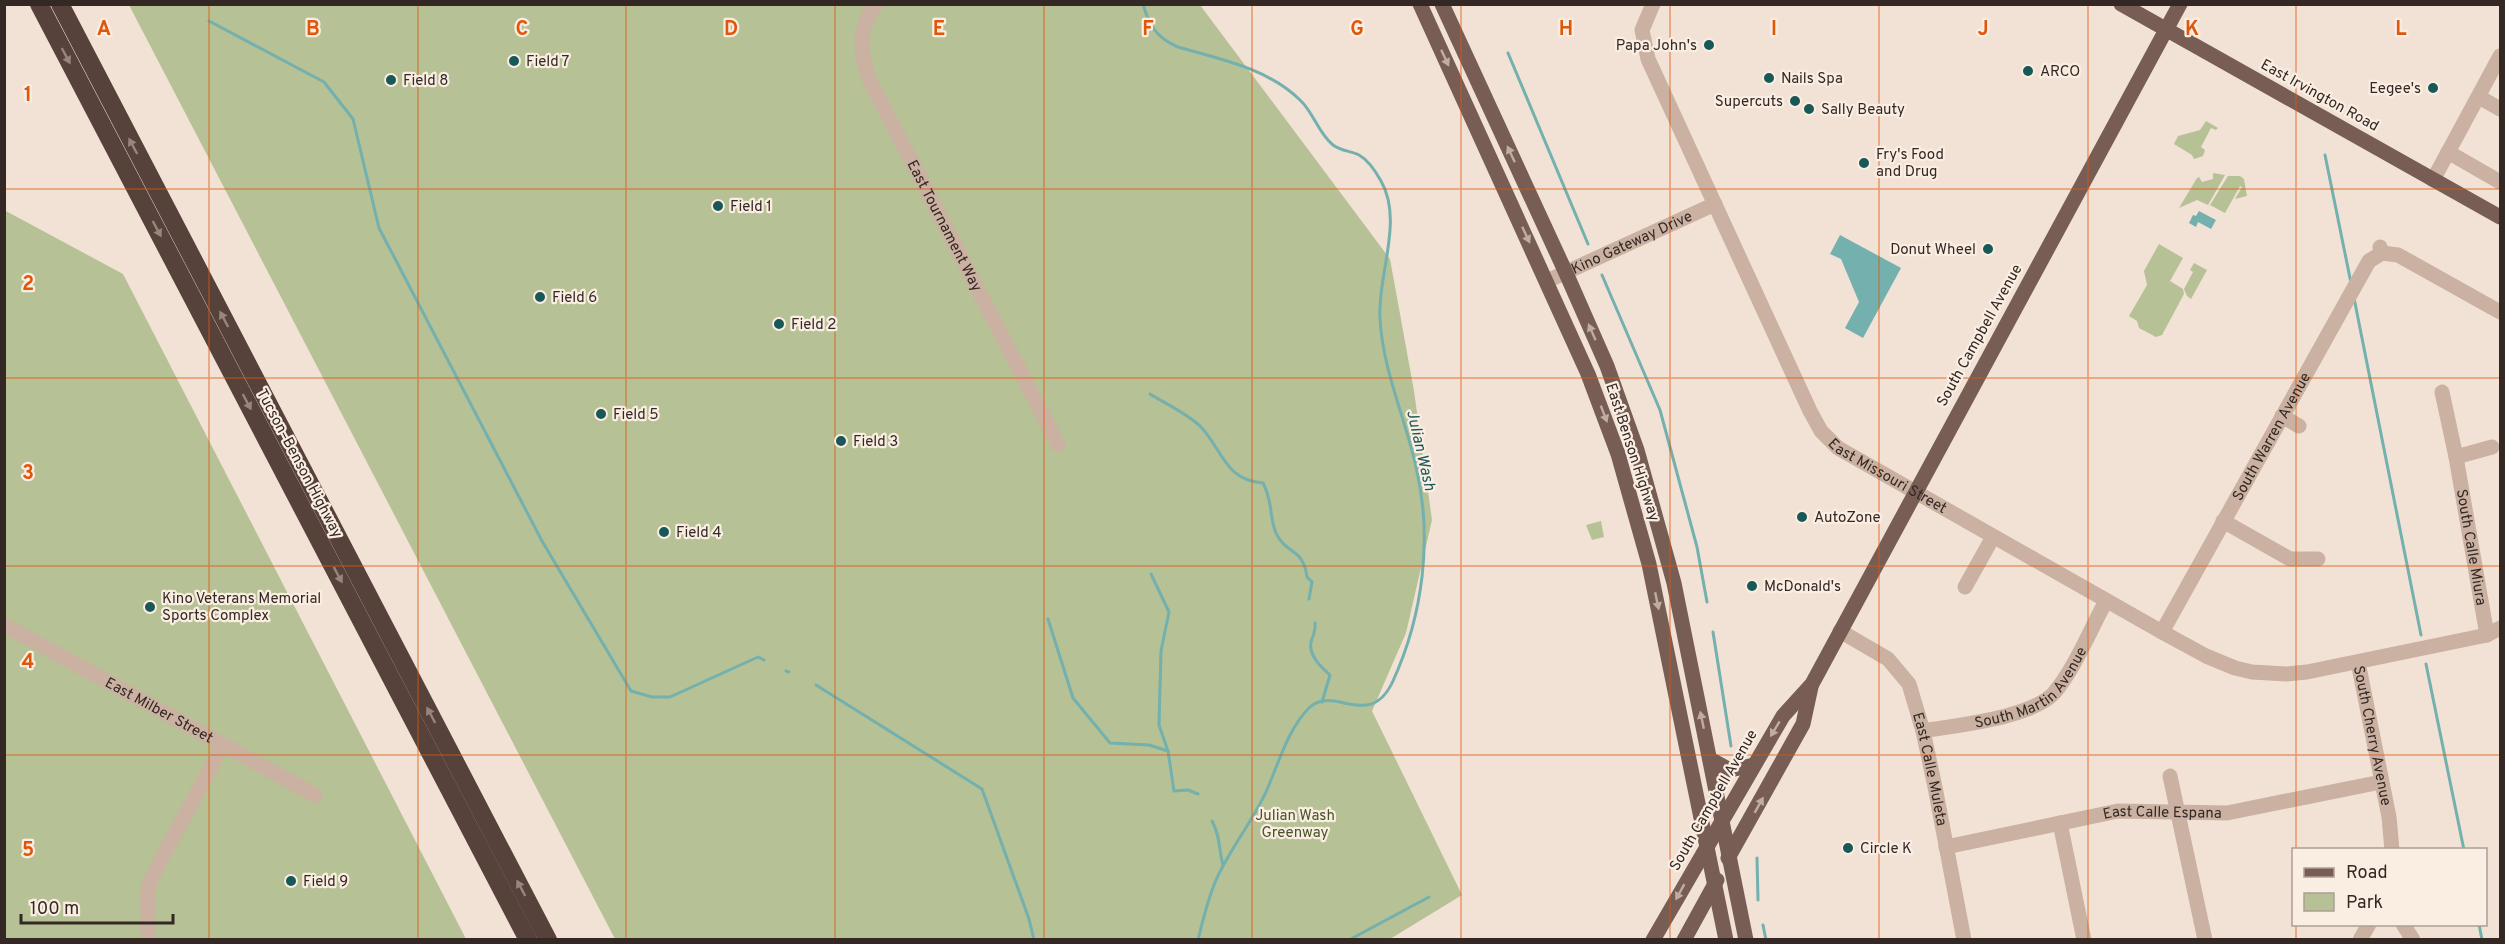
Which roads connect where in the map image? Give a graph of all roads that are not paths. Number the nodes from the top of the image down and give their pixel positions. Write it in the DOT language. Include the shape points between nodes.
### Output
graph roads {
  1 [pos="39,4"];
  2 [pos="60,4"];
  3 [pos="876,4"];
  4 [pos="1420,4"];
  5 [pos="1442,4"];
  6 [pos="1653,4"];
  7 [pos="2121,4"];
  8 [pos="2180,4"];
  9 [pos="2166,30"];
  10 [pos="2500,56"];
  11 [pos="2479,97"];
  12 [pos="2500,109"];
  13 [pos="2448,152"];
  14 [pos="2433,180"];
  15 [pos="2500,182"];
  16 [pos="1715,204"];
  17 [pos="2500,216"];
  18 [pos="1566,273"];
  19 [pos="1547,281"];
  20 [pos="2500,312"];
  21 [pos="2442,392"];
  22 [pos="2282,416"];
  23 [pos="2300,426"];
  24 [pos="1058,444"];
  25 [pos="2492,447"];
  26 [pos="2456,456"];
  27 [pos="1914,491"];
  28 [pos="2223,521"];
  29 [pos="1993,537"];
  30 [pos="2318,559"];
  31 [pos="1965,586"];
  32 [pos="2106,601"];
  33 [pos="4,625"];
  34 [pos="1840,631"];
  35 [pos="2162,632"];
  36 [pos="2494,632"];
  37 [pos="2358,662"];
  38 [pos="1812,684"];
  39 [pos="1923,731"];
  40 [pos="223,745"];
  41 [pos="1710,759"];
  42 [pos="1754,765"];
  43 [pos="2170,776"];
  44 [pos="2381,782"];
  45 [pos="315,795"];
  46 [pos="2178,811"];
  47 [pos="1722,820"];
  48 [pos="2060,823"];
  49 [pos="1708,845"];
  50 [pos="1946,847"];
  51 [pos="2392,848"];
  52 [pos="1730,856"];
  53 [pos="1715,883"];
  54 [pos="2368,926"];
  55 [pos="2404,926"];
  56 [pos="148,939"];
  57 [pos="528,939"];
  58 [pos="548,939"];
  59 [pos="1653,939"];
  60 [pos="1684,939"];
  61 [pos="1726,939"];
  62 [pos="1746,939"];
  63 [pos="1964,939"];
  64 [pos="2084,939"];
  65 [pos="2205,939"];
  66 [pos="2360,939"];
  67 [pos="2413,939"];
  1 -- 57 [label="highway, Tucson–Benson Highway, one-way"];
  58 -- 2 [label="highway, Tucson–Benson Highway, one-way"];
  3 -- 24 [label="street, East Tournament Way" via="865,24 862,43 862,60 870,81"];
  4 -- 19 [label="main road, East Benson Highway, one-way"];
  18 -- 5 [label="main road, East Benson Highway, one-way"];
  6 -- 16 [label="street, East Missouri Street" via="1642,30 1648,59"];
  7 -- 9 [label="main road, East Irvington Road"];
  8 -- 9 [label="main road, South Campbell Avenue"];
  9 -- 14 [label="main road, East Irvington Road"];
  9 -- 27 [label="main road, South Campbell Avenue"];
  10 -- 11 [label="street"];
  11 -- 12 [label="street"];
  11 -- 13 [label="street"];
  13 -- 14 [label="street"];
  13 -- 15 [label="street"];
  14 -- 17 [label="main road, East Irvington Road"];
  16 -- 18 [label="street, Kino Gateway Drive"];
  16 -- 27 [label="street, East Missouri Street" via="1821,431 1839,448"];
  18 -- 19 [label="street, Kino Gateway Drive"];
  41 -- 18 [label="main road, East Benson Highway, one-way" via="1674,582 1654,507 1622,404"];
  19 -- 49 [label="main road, East Benson Highway, one-way" via="1588,374 1634,509 1652,576"];
  20 -- 22 [label="street, South Warren Avenue" via="2398,255 2381,250 2369,261"];
  21 -- 26 [label="street, South Calle Miura"];
  22 -- 23 [label="street"];
  22 -- 28 [label="street, South Warren Avenue"];
  25 -- 26 [label="street"];
  26 -- 36 [label="street, South Calle Miura"];
  27 -- 29 [label="street, East Missouri Street"];
  27 -- 34 [label="main road, South Campbell Avenue"];
  28 -- 30 [label="street" via="2290,559"];
  28 -- 35 [label="street, South Warren Avenue"];
  29 -- 31 [label="street"];
  29 -- 32 [label="street, East Missouri Street"];
  32 -- 35 [label="street, East Missouri Street"];
  32 -- 39 [label="street, South Martin Avenue" via="2053,694 2021,712"];
  33 -- 40 [label="street, East Milber Street"];
  34 -- 38 [label="main road, South Campbell Avenue"];
  34 -- 39 [label="street, East Calle Muleta" via="1888,659 1909,684"];
  35 -- 37 [label="street, East Missouri Street" via="2220,662 2252,672 2307,672"];
  36 -- 37 [label="street, South Cherry Avenue"];
  37 -- 44 [label="street, South Cherry Avenue"];
  38 -- 42 [label="main road, South Campbell Avenue, one-way" via="1783,716"];
  52 -- 38 [label="main road, South Campbell Avenue, one-way" via="1803,724"];
  39 -- 50 [label="street, East Calle Muleta"];
  40 -- 45 [label="street, East Milber Street"];
  40 -- 56 [label="street" via="148,887"];
  41 -- 42 [label="main road" via="1730,770"];
  41 -- 47 [label="main road, East Benson Highway"];
  42 -- 47 [label="main road, South Campbell Avenue"];
  43 -- 46 [label="street"];
  44 -- 46 [label="street, East Calle Espana" via="2227,813"];
  44 -- 51 [label="street, South Cherry Avenue"];
  46 -- 48 [label="street, East Calle Espana" via="2118,811"];
  46 -- 65 [label="street"];
  47 -- 49 [label="main road, South Campbell Avenue"];
  47 -- 52 [label="main road, East Benson Highway"];
  48 -- 50 [label="street, East Calle Espana"];
  48 -- 64 [label="street"];
  49 -- 53 [label="main road, East Benson Highway"];
  49 -- 59 [label="main road, South Campbell Avenue, one-way"];
  50 -- 63 [label="street, East Calle Muleta"];
  52 -- 53 [label="main road, South Campbell Avenue"];
  52 -- 62 [label="main road, East Benson Highway"];
  53 -- 60 [label="main road, South Campbell Avenue"];
  53 -- 61 [label="main road, East Benson Highway"];
  54 -- 66 [label="street"];
  55 -- 67 [label="street"];
}
